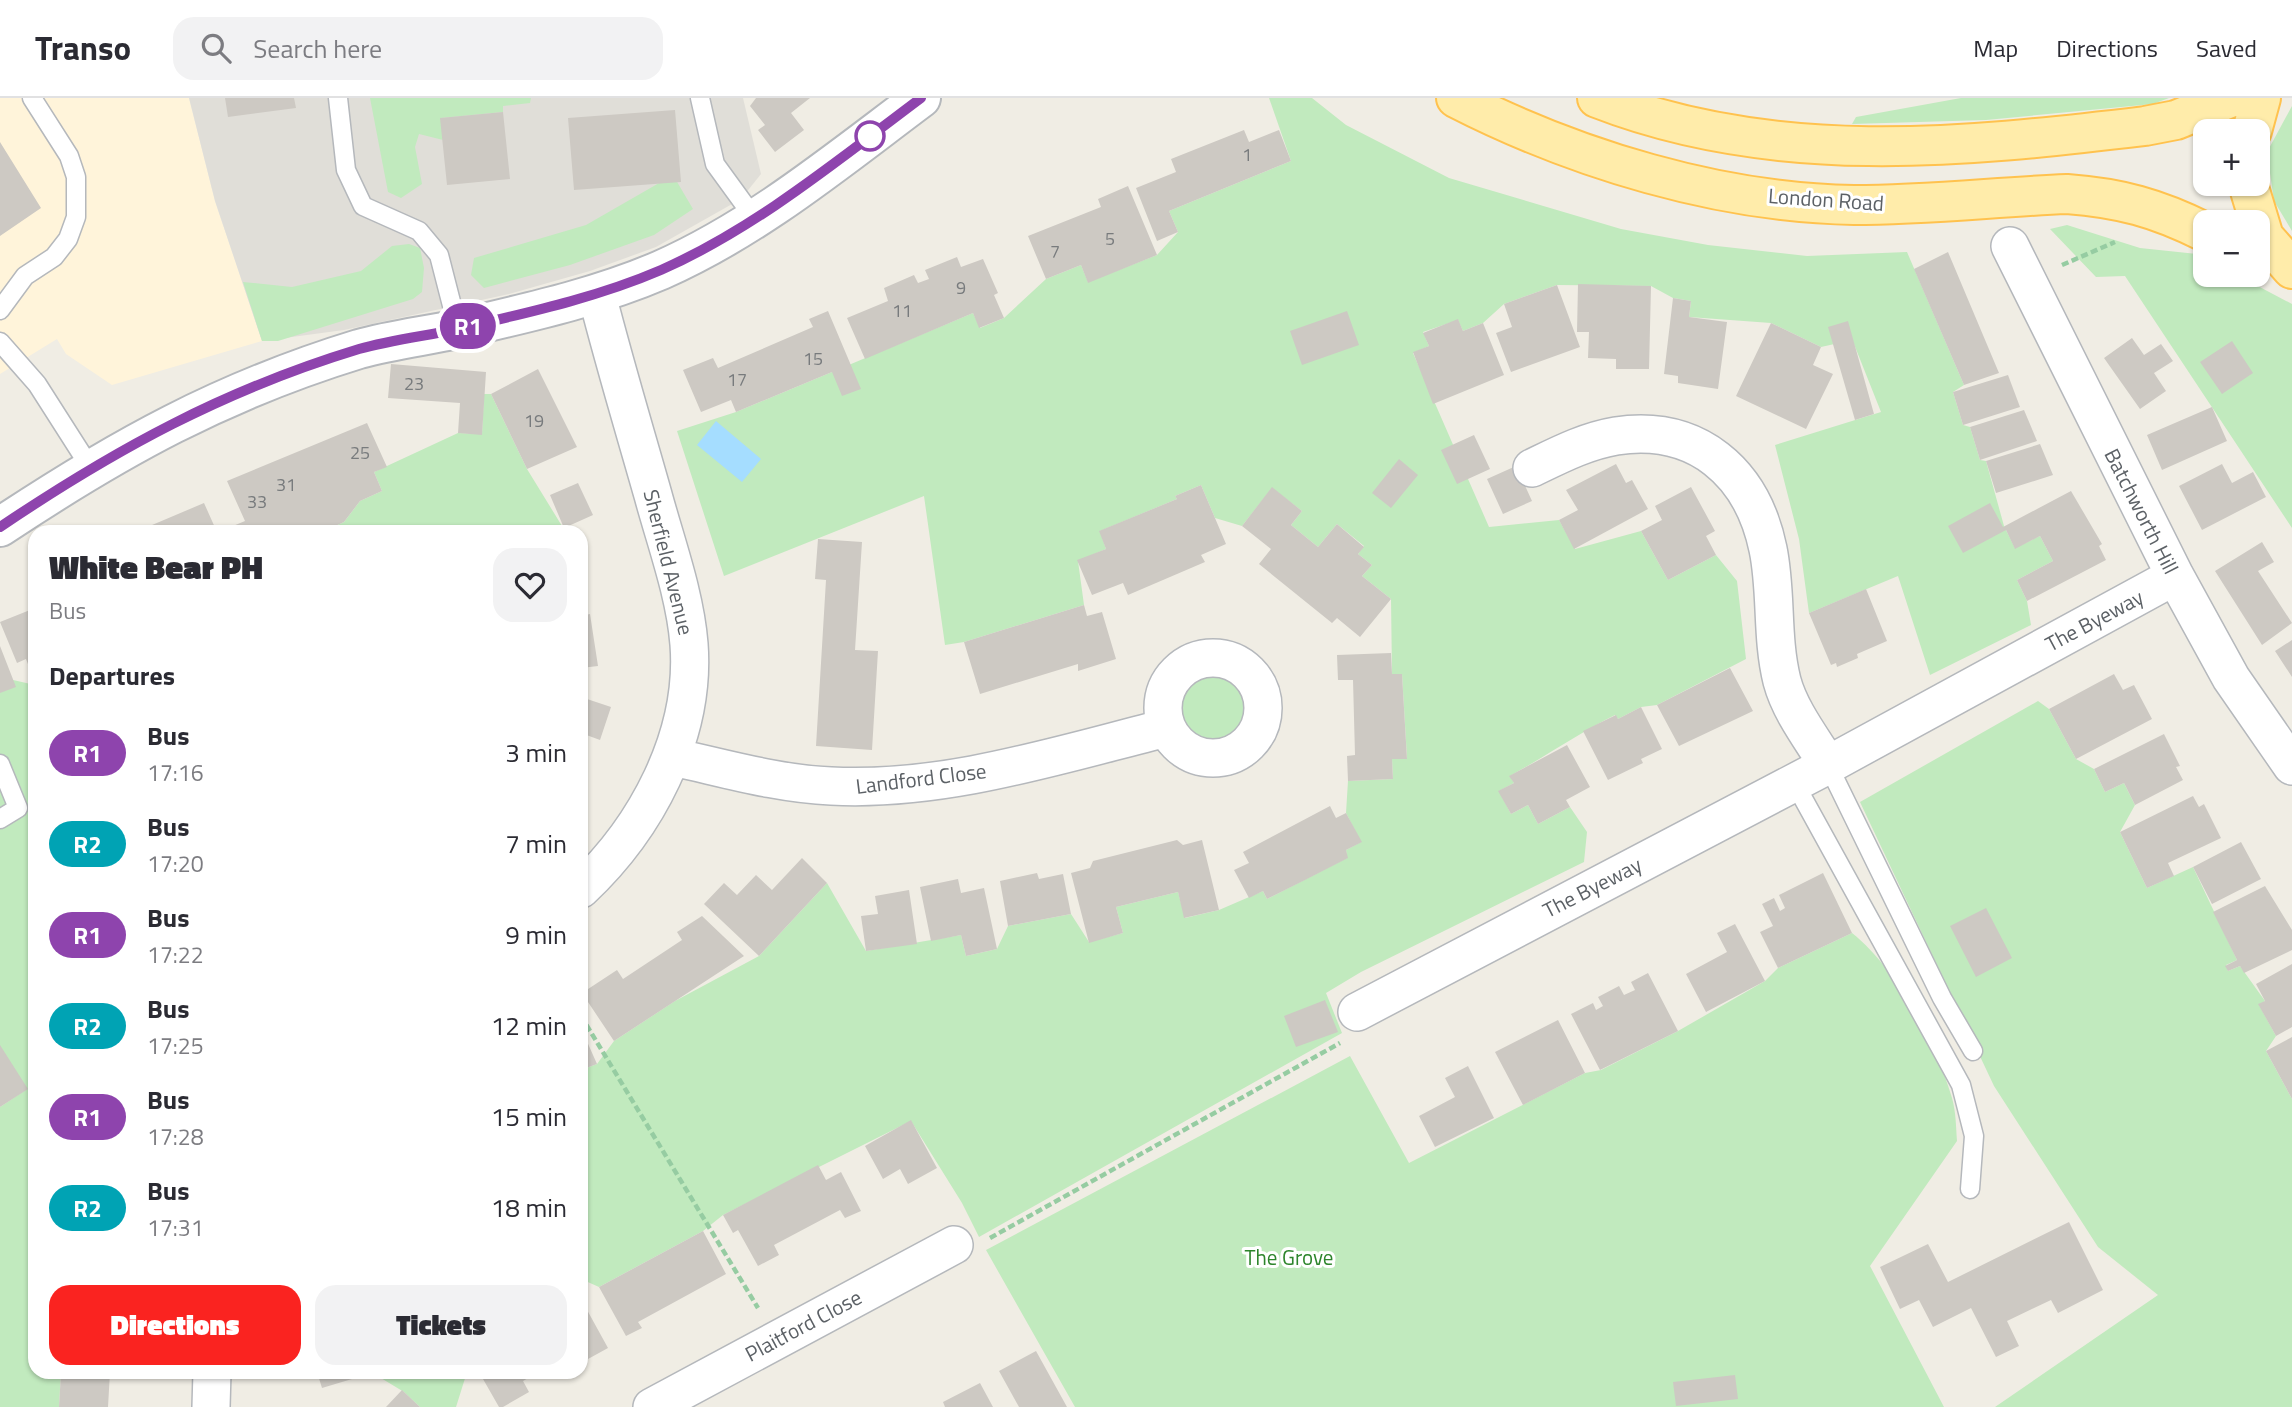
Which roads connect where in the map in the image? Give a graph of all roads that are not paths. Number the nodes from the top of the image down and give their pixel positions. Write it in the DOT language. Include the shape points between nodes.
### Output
graph roads {
  1 [pos="32,98"];
  2 [pos="338,98"];
  3 [pos="700,98"];
  4 [pos="921,98"];
  5 [pos="1456,98"];
  6 [pos="1597,98"];
  7 [pos="2230,98"];
  8 [pos="2262,98"];
  9 [pos="2256,119"];
  10 [pos="2252,196"];
  11 [pos="755,219"];
  12 [pos="2193,227"];
  13 [pos="2010,246"];
  14 [pos="2279,263"];
  15 [pos="597,295"];
  16 [pos="0,310"];
  17 [pos="458,329"];
  18 [pos="0,342"];
  19 [pos="90,467"];
  20 [pos="1532,468"];
  21 [pos="0,527"];
  22 [pos="2175,576"];
  23 [pos="1166,728"];
  24 [pos="673,757"];
  25 [pos="0,764"];
  26 [pos="1828,765"];
  27 [pos="2292,766"];
  28 [pos="1794,782"];
  29 [pos="0,819"];
  30 [pos="588,883"];
  31 [pos="1357,1012"];
  32 [pos="1973,1051"];
  33 [pos="1970,1189"];
  34 [pos="954,1245"];
  35 [pos="212,1379"];
  36 [pos="211,1407"];
  37 [pos="652,1407"];
  1 -- 16 [label="lane" via="69,156 76,177 76,217 68,239 54,257 25,276"];
  2 -- 17 [label="lane" via="346,170 363,206 419,231 439,256"];
  3 -- 11 [label="lane" via="715,164"];
  4 -- 11 [label="street"];
  5 -- 12 [label="main road, London Road" via="1595,157 1670,179 1764,196 1852,205 2102,196 2144,205"];
  6 -- 7 [label="main road" via="1695,128 1781,144 1854,148 1954,145 2145,126 2176,120"];
  8 -- 9 [label="main road"];
  10 -- 14 [label="main road" via="2264,237"];
  11 -- 15 [label="street" via="662,269"];
  13 -- 22 [label="street, Batchworth Hill"];
  15 -- 17 [label="street"];
  15 -- 24 [label="street, Sherfield Avenue" via="689,645 687,686"];
  17 -- 19 [label="street" via="362,348 266,380 179,418"];
  18 -- 19 [label="lane" via="37,384"];
  19 -- 21 [label="street"];
  20 -- 26 [label="street" via="1579,446 1630,436 1675,439 1727,465 1746,487 1769,551 1774,641 1783,684"];
  22 -- 26 [label="street, The Byeway"];
  22 -- 27 [label="street, Batchworth Hill" via="2231,678"];
  23 -- 24 [label="street, Landford Close" via="1015,766 883,786 829,786"];
  24 -- 30 [label="street, Sherfield Avenue" via="640,817 607,865"];
  25 -- 29 [label="lane" via="18,808"];
  26 -- 28 [label="street, The Byeway"];
  26 -- 32 [label="lane" via="1912,940"];
  28 -- 31 [label="street, The Byeway"];
  28 -- 33 [label="lane" via="1961,1086 1974,1136"];
  34 -- 37 [label="street, Plaitford Close"];
  35 -- 36 [label="street"];
}
